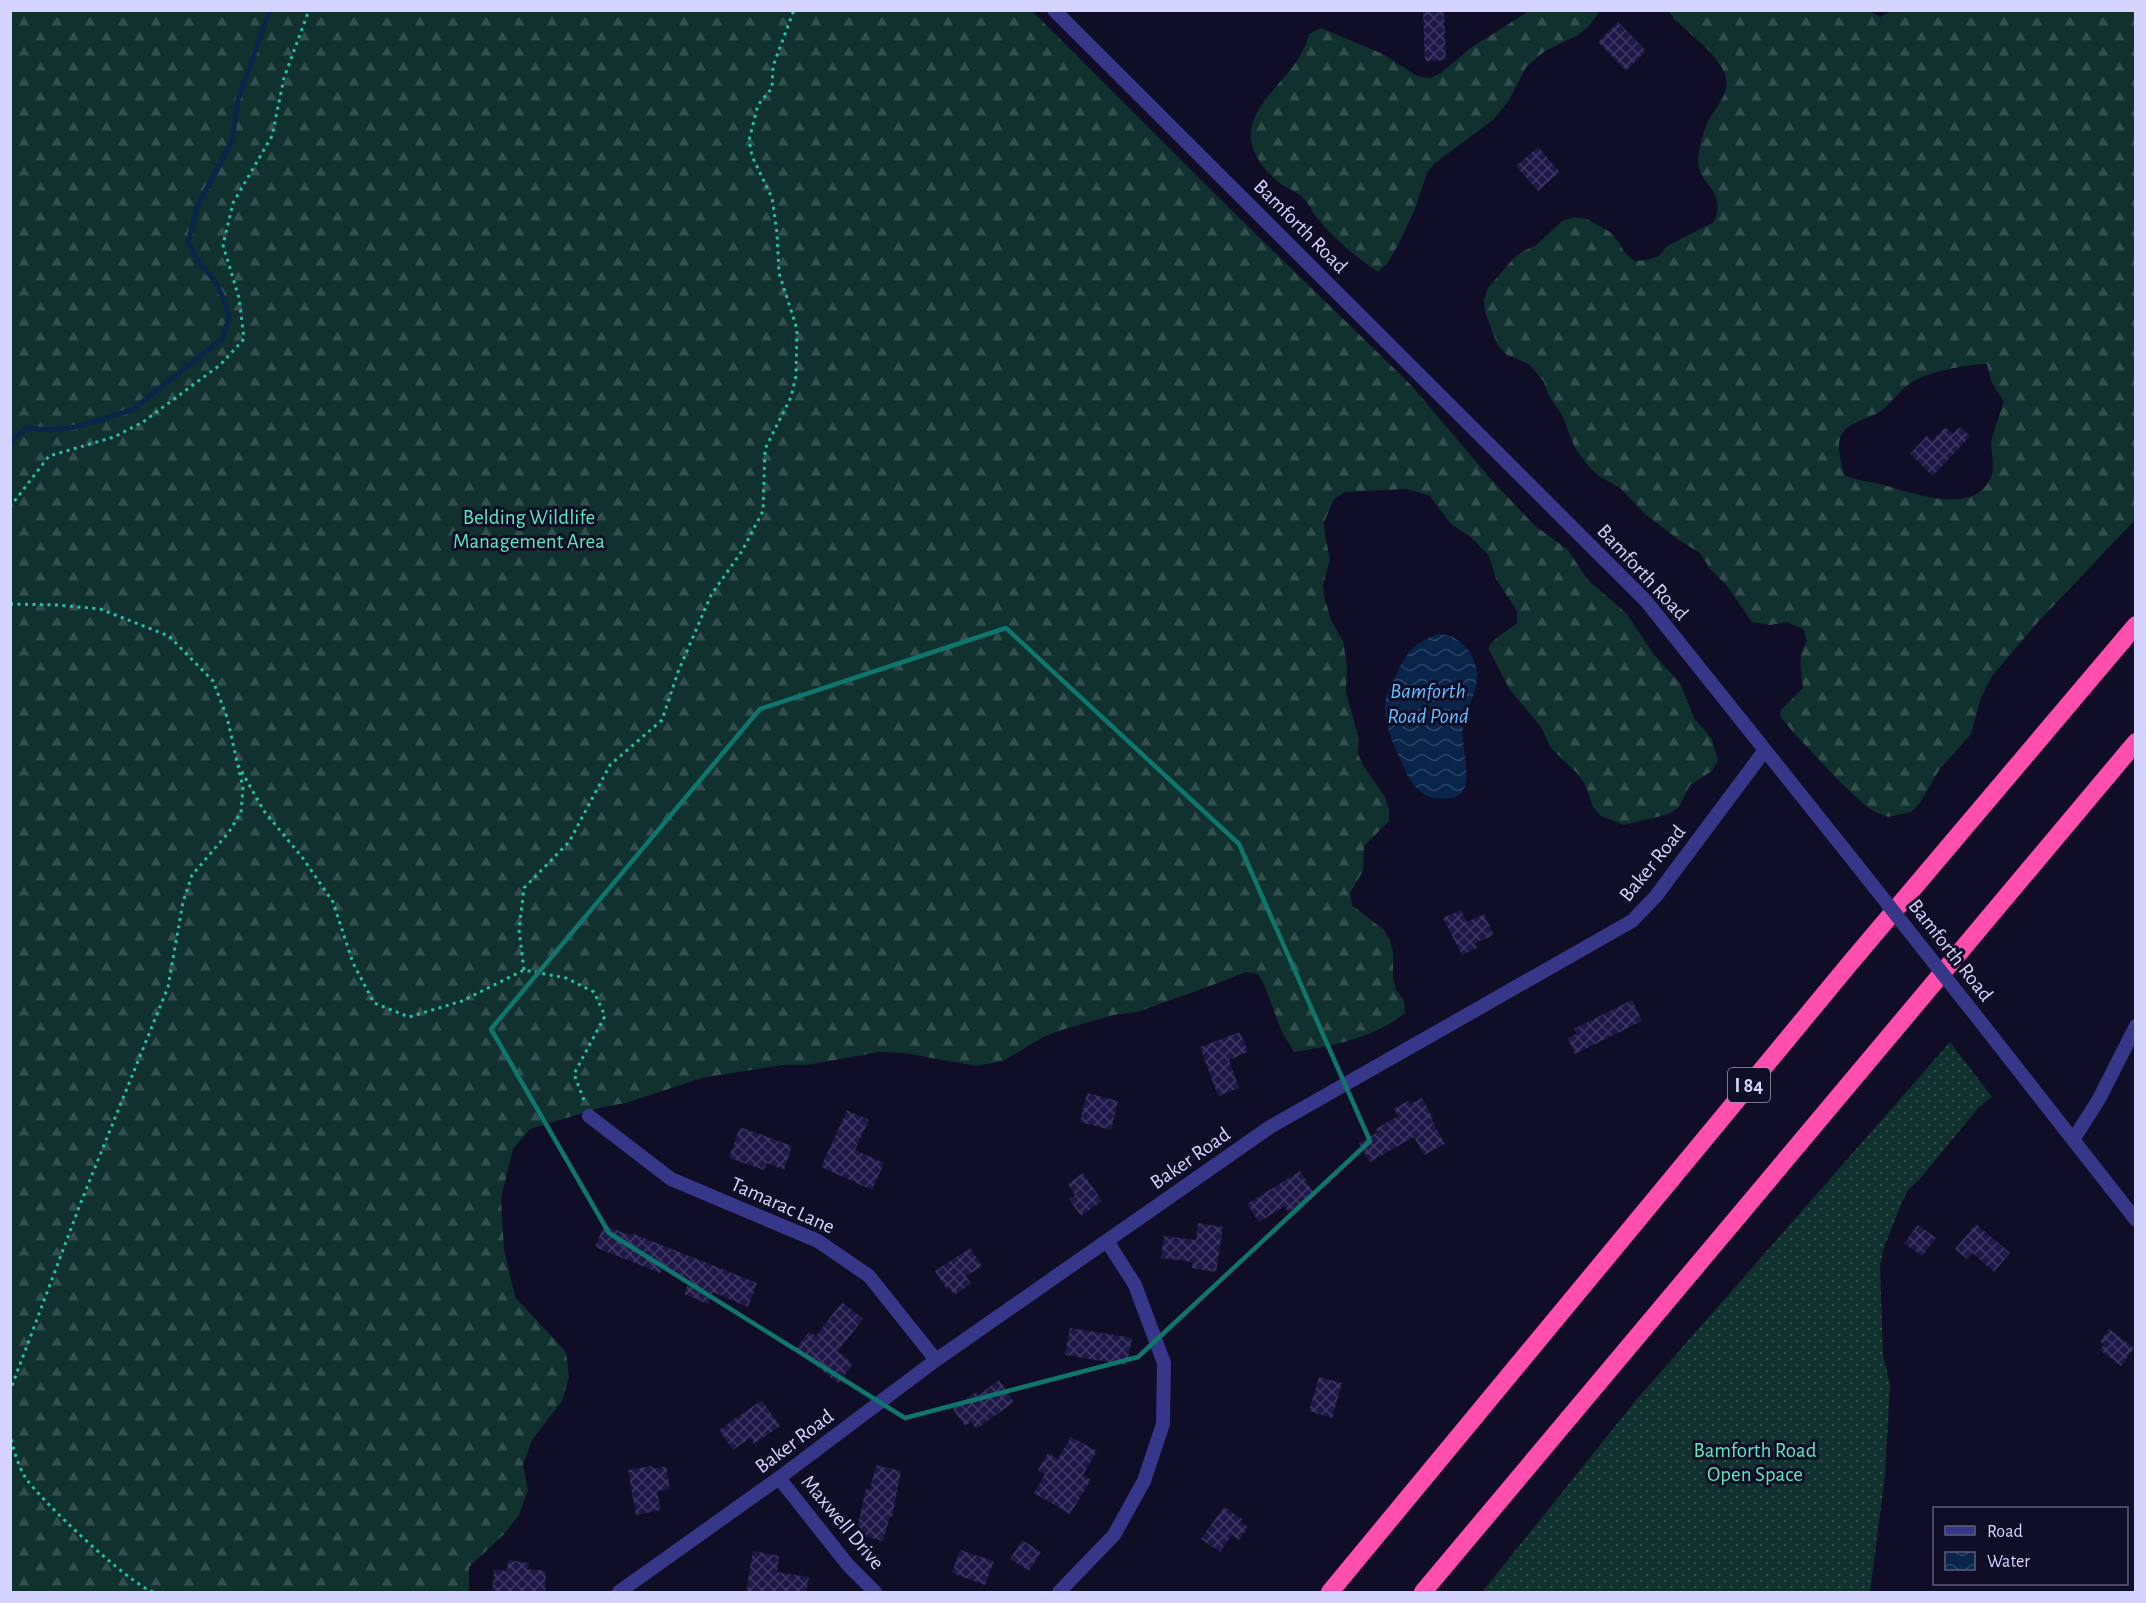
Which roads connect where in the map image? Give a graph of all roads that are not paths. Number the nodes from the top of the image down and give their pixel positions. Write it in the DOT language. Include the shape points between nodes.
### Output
graph roads {
  1 [pos="1054,10"];
  2 [pos="2136,625"];
  3 [pos="2136,742"];
  4 [pos="1765,750"];
  5 [pos="2136,1026"];
  6 [pos="589,1116"];
  7 [pos="2073,1140"];
  8 [pos="2136,1220"];
  9 [pos="1107,1241"];
  10 [pos="936,1360"];
  11 [pos="779,1478"];
  12 [pos="619,1593"];
  13 [pos="875,1593"];
  14 [pos="1059,1593"];
  15 [pos="1330,1593"];
  16 [pos="1423,1593"];
  1 -- 4 [label="street, Bamforth Road" via="1646,601"];
  2 -- 15 [label="highway, I 84" via="1865,945"];
  3 -- 16 [label="highway"];
  4 -- 7 [label="street, Bamforth Road, bridge"];
  4 -- 9 [label="street, Baker Road" via="1656,896 1632,921 1270,1127"];
  5 -- 7 [label="street"];
  6 -- 10 [label="street, Tamarac Lane" via="671,1179 818,1241 869,1276"];
  7 -- 8 [label="street, Bamforth Road"];
  9 -- 10 [label="street, Baker Road"];
  9 -- 14 [label="street" via="1135,1285 1164,1363 1162,1424 1144,1481 1114,1535"];
  10 -- 11 [label="street, Baker Road"];
  11 -- 12 [label="street, Baker Road"];
  11 -- 13 [label="street, Maxwell Drive"];
}
